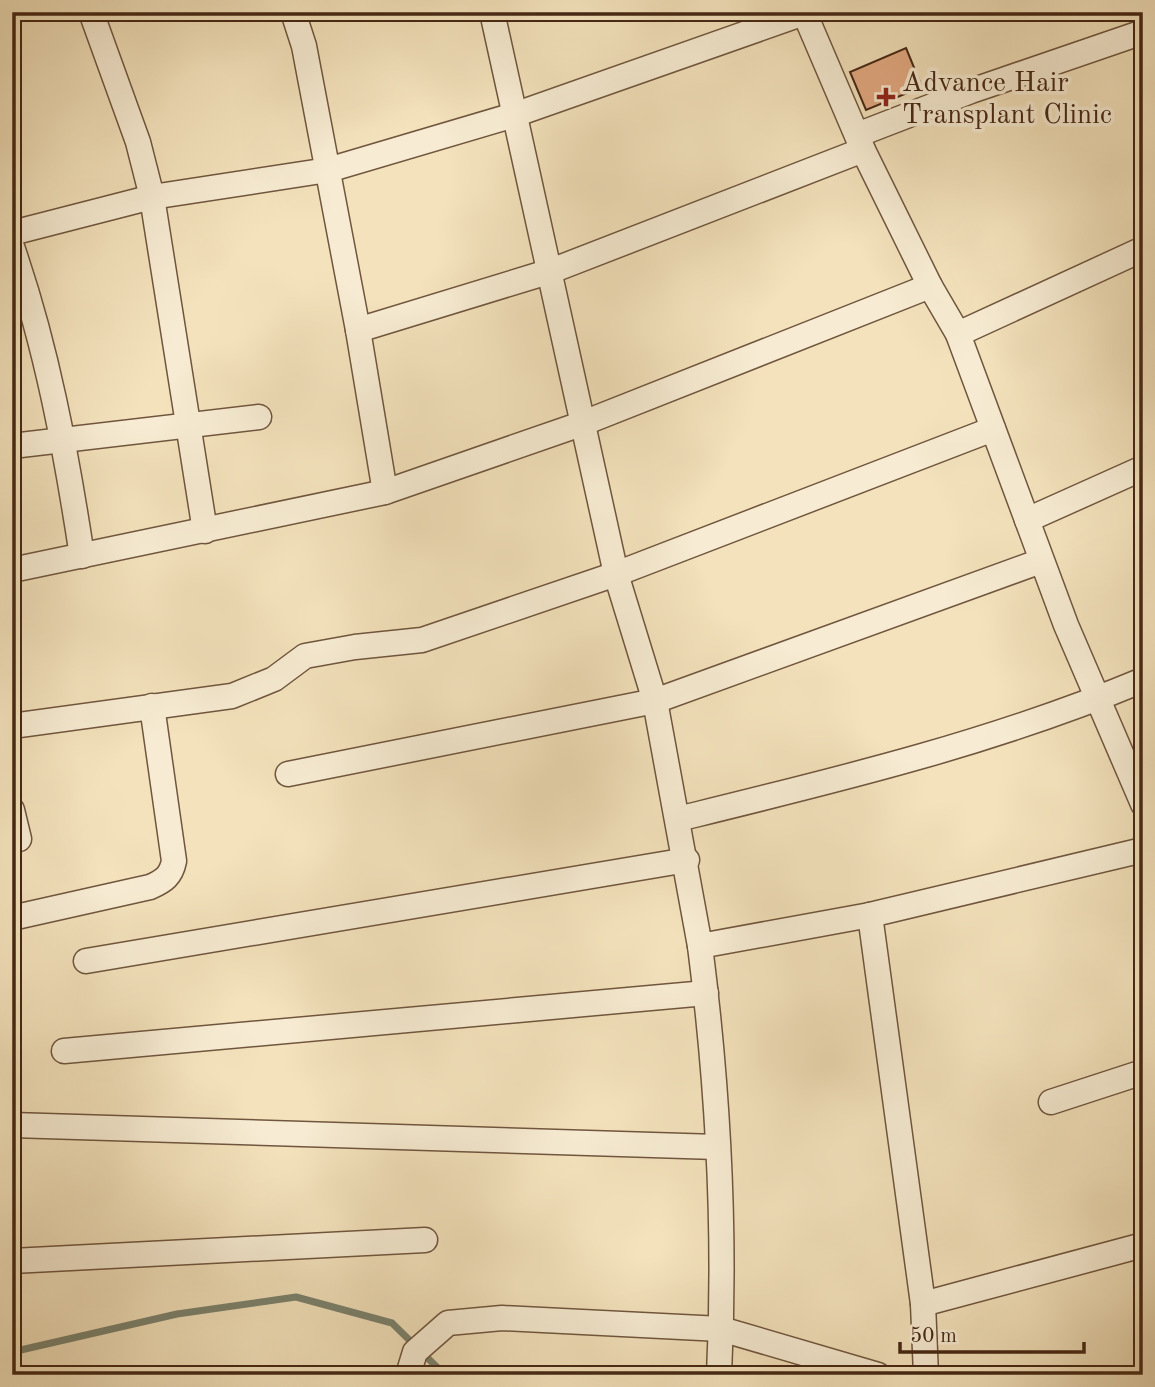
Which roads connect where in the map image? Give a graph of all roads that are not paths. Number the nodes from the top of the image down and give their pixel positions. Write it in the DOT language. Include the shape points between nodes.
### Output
graph roads {
  1 [pos="91,12"];
  2 [pos="293,12"];
  3 [pos="492,12"];
  4 [pos="804,13"];
  5 [pos="1143,33"];
  6 [pos="514,115"];
  7 [pos="860,142"];
  8 [pos="328,170"];
  9 [pos="152,197"];
  10 [pos="12,233"];
  11 [pos="12,247"];
  12 [pos="1143,249"];
  13 [pos="551,271"];
  14 [pos="930,286"];
  15 [pos="358,330"];
  16 [pos="958,334"];
  17 [pos="259,417"];
  18 [pos="581,424"];
  19 [pos="188,425"];
  20 [pos="993,429"];
  21 [pos="64,440"];
  22 [pos="12,446"];
  23 [pos="1143,468"];
  24 [pos="385,492"];
  25 [pos="1027,520"];
  26 [pos="205,531"];
  27 [pos="82,556"];
  28 [pos="1041,561"];
  29 [pos="12,570"];
  30 [pos="616,574"];
  31 [pos="1143,680"];
  32 [pos="1096,699"];
  33 [pos="655,701"];
  34 [pos="152,706"];
  35 [pos="12,726"];
  36 [pos="288,774"];
  37 [pos="1143,804"];
  38 [pos="12,810"];
  39 [pos="678,819"];
  40 [pos="19,839"];
  41 [pos="1143,850"];
  42 [pos="687,860"];
  43 [pos="870,915"];
  44 [pos="16,917"];
  45 [pos="701,946"];
  46 [pos="86,961"];
  47 [pos="706,993"];
  48 [pos="64,1051"];
  49 [pos="1143,1072"];
  50 [pos="1051,1102"];
  51 [pos="12,1125"];
  52 [pos="717,1147"];
  53 [pos="425,1240"];
  54 [pos="1143,1245"];
  55 [pos="12,1261"];
  56 [pos="923,1304"];
  57 [pos="722,1329"];
  58 [pos="412,1363"];
  59 [pos="719,1375"];
  60 [pos="878,1375"];
  61 [pos="926,1375"];
  1 -- 9 [label="street" via="138,142"];
  2 -- 8 [label="street"];
  3 -- 6 [label="street"];
  4 -- 6 [label="street"];
  4 -- 7 [label="street"];
  5 -- 7 [label="street" via="971,91"];
  6 -- 8 [label="street"];
  6 -- 13 [label="street"];
  7 -- 13 [label="street"];
  7 -- 14 [label="street"];
  8 -- 9 [label="street"];
  8 -- 15 [label="street"];
  9 -- 10 [label="street"];
  9 -- 19 [label="street"];
  11 -- 21 [label="street" via="34,309"];
  12 -- 16 [label="street"];
  13 -- 15 [label="street"];
  13 -- 18 [label="street"];
  14 -- 16 [label="street"];
  14 -- 18 [label="street"];
  15 -- 24 [label="street"];
  16 -- 20 [label="street"];
  17 -- 19 [label="street"];
  18 -- 24 [label="street"];
  18 -- 30 [label="street"];
  19 -- 21 [label="street"];
  19 -- 26 [label="street"];
  20 -- 25 [label="street"];
  20 -- 30 [label="street"];
  21 -- 22 [label="street"];
  21 -- 27 [label="street"];
  23 -- 25 [label="street"];
  24 -- 26 [label="street"];
  25 -- 28 [label="street"];
  26 -- 27 [label="street"];
  27 -- 29 [label="street"];
  28 -- 32 [label="street"];
  28 -- 33 [label="street"];
  30 -- 33 [label="street"];
  30 -- 34 [label="street" via="422,640 305,656 274,679 232,696"];
  31 -- 32 [label="street"];
  32 -- 37 [label="street"];
  32 -- 39 [label="street" via="926,757"];
  33 -- 36 [label="street"];
  33 -- 39 [label="street"];
  34 -- 35 [label="street"];
  34 -- 44 [label="street" via="172,872 150,887"];
  38 -- 40 [label="street"];
  39 -- 42 [label="street"];
  41 -- 43 [label="street"];
  42 -- 45 [label="street"];
  42 -- 46 [label="street"];
  43 -- 45 [label="street"];
  43 -- 56 [label="street"];
  45 -- 47 [label="street"];
  47 -- 48 [label="street"];
  47 -- 52 [label="street"];
  49 -- 50 [label="street"];
  51 -- 52 [label="street"];
  52 -- 57 [label="street"];
  53 -- 55 [label="street"];
  54 -- 56 [label="street"];
  56 -- 61 [label="street"];
  57 -- 58 [label="street" via="502,1318 448,1323 434,1333"];
  57 -- 59 [label="street"];
  57 -- 60 [label="street"];
}
